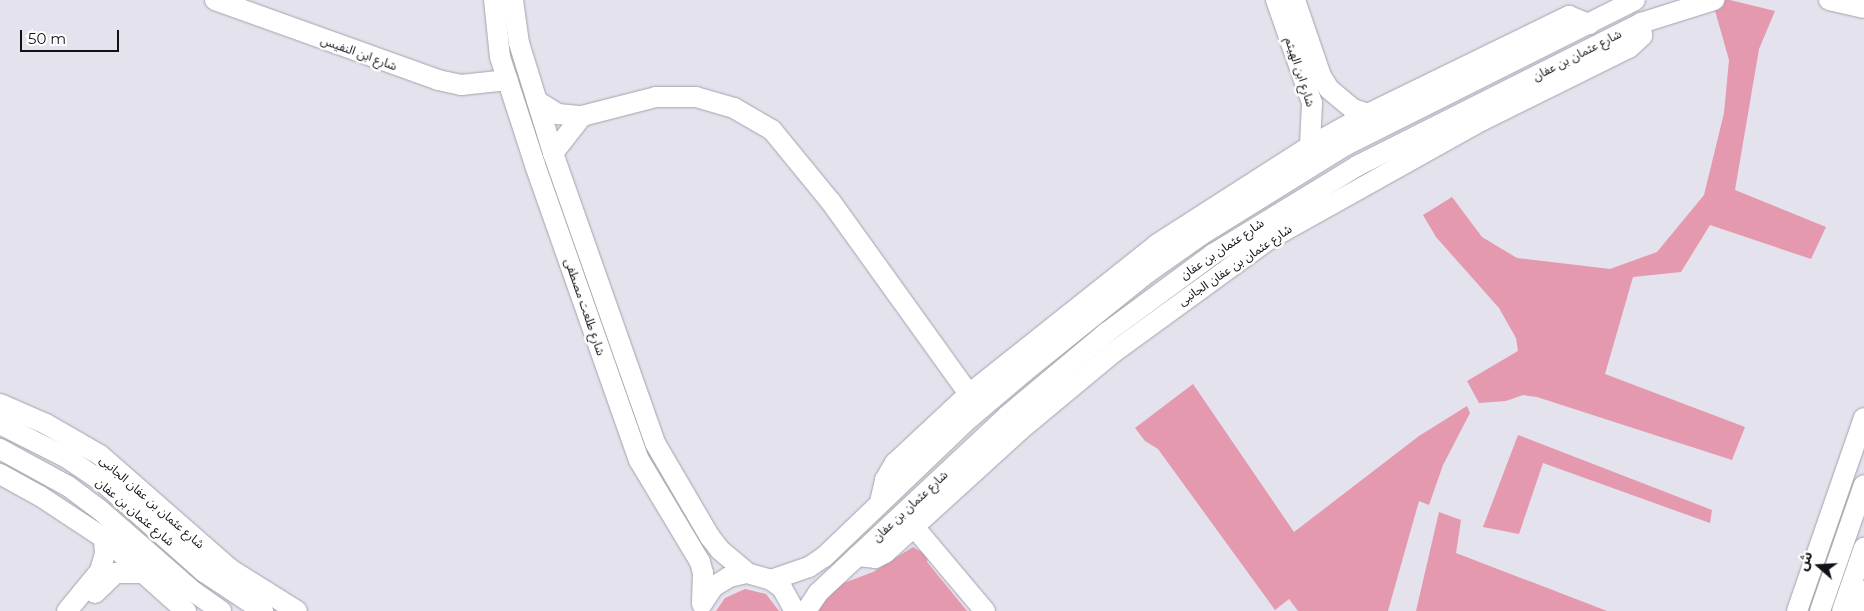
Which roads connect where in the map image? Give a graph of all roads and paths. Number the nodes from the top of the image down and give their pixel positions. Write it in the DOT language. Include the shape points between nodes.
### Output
graph roads {
  1 [pos="215,0"];
  2 [pos="494,0"];
  3 [pos="513,0"];
  4 [pos="1276,0"];
  5 [pos="1295,0"];
  6 [pos="1635,0"];
  7 [pos="1714,0"];
  8 [pos="1829,0"];
  9 [pos="1864,8"];
  10 [pos="1641,23"];
  11 [pos="1589,24"];
  12 [pos="508,80"];
  13 [pos="538,101"];
  14 [pos="1368,114"];
  15 [pos="582,116"];
  16 [pos="1346,145"];
  17 [pos="1310,146"];
  18 [pos="553,153"];
  19 [pos="1357,166"];
  20 [pos="969,394"];
  21 [pos="0,404"];
  22 [pos="1864,418"];
  23 [pos="0,424"];
  24 [pos="0,449"];
  25 [pos="0,474"];
  26 [pos="1864,485"];
  27 [pos="880,502"];
  28 [pos="915,528"];
  29 [pos="104,538"];
  30 [pos="1864,548"];
  31 [pos="857,556"];
  32 [pos="143,573"];
  33 [pos="747,573"];
  34 [pos="771,580"];
  35 [pos="1864,591"];
  36 [pos="701,607"];
  37 [pos="67,611"];
  38 [pos="82,611"];
  39 [pos="186,611"];
  40 [pos="221,611"];
  41 [pos="263,611"];
  42 [pos="297,611"];
  43 [pos="795,611"];
  44 [pos="806,611"];
  45 [pos="985,611"];
  46 [pos="1797,611"];
  47 [pos="1820,611"];
  48 [pos="1842,611"];
  49 [pos="1857,611"];
  1 -- 12 [label="street, شارع ابن النفيس" via="438,80 469,85"];
  2 -- 12 [label="street, شارع طلعت مصطفى" via="496,35"];
  3 -- 13 [label="street, شارع طلعت مصطفى" via="519,43"];
  4 -- 17 [label="street, شارع ابن الهيثم" via="1312,103"];
  5 -- 14 [label="street, شارع ابن الهيثم" via="1321,76 1329,90 1346,105"];
  6 -- 11 [label="street, شارع عثمان بن عفان"];
  7 -- 10 [label="street, شارع عثمان بن عفان"];
  8 -- 9 [label="street"];
  10 -- 19 [label="street, شارع عثمان بن عفان"];
  10 -- 28 [label="street, شارع عثمان بن عفان الجانبى" via="1642,36 1629,48 1482,121 1268,240 1215,276 1121,347 1020,430"];
  11 -- 14 [label="street" via="1570,16"];
  11 -- 16 [label="street, شارع عثمان بن عفان"];
  12 -- 36 [label="street, شارع طلعت مصطفى" via="639,460 700,562 704,578"];
  13 -- 15 [label="street" via="558,114"];
  13 -- 18 [label="street, شارع طلعت مصطفى"];
  14 -- 17 [label="street"];
  15 -- 18 [label="street"];
  15 -- 20 [label="street" via="656,97 696,97 734,108 772,130 831,202"];
  16 -- 19 [label="street"];
  16 -- 27 [label="street, شارع عثمان بن عفان" via="1256,199 1147,273 1016,378"];
  17 -- 20 [label="street" via="1156,245"];
  18 -- 33 [label="street, شارع طلعت مصطفى" via="660,456 720,550"];
  19 -- 31 [label="street, شارع عثمان بن عفان" via="1251,229 1112,328 1007,416"];
  20 -- 27 [label="street" via="895,463"];
  21 -- 42 [label="street, شارع عثمان بن عفان الجانبى" via="46,424 100,455 230,569"];
  22 -- 46 [label="street"];
  23 -- 41 [label="street, شارع عثمان بن عفان" via="67,458 104,483 204,572"];
  24 -- 40 [label="street, شارع عثمان بن عفان" via="68,486"];
  25 -- 29 [label="street"];
  26 -- 47 [label="street"];
  27 -- 34 [label="street, شارع عثمان بن عفان" via="824,557 810,567"];
  28 -- 31 [label="street, شارع عثمان بن عفان الجانبى" via="880,556"];
  28 -- 45 [label="street"];
  29 -- 32 [label="street"];
  29 -- 37 [label="street" via="105,554 100,571"];
  30 -- 48 [label="street"];
  31 -- 44 [label="street, شارع عثمان بن عفان" via="818,593"];
  32 -- 38 [label="street" via="125,571 108,578"];
  32 -- 39 [label="street"];
  33 -- 34 [label="street"];
  33 -- 36 [label="street" via="729,577 713,587"];
  34 -- 43 [label="street" via="782,588"];
  35 -- 49 [label="street"];
}
